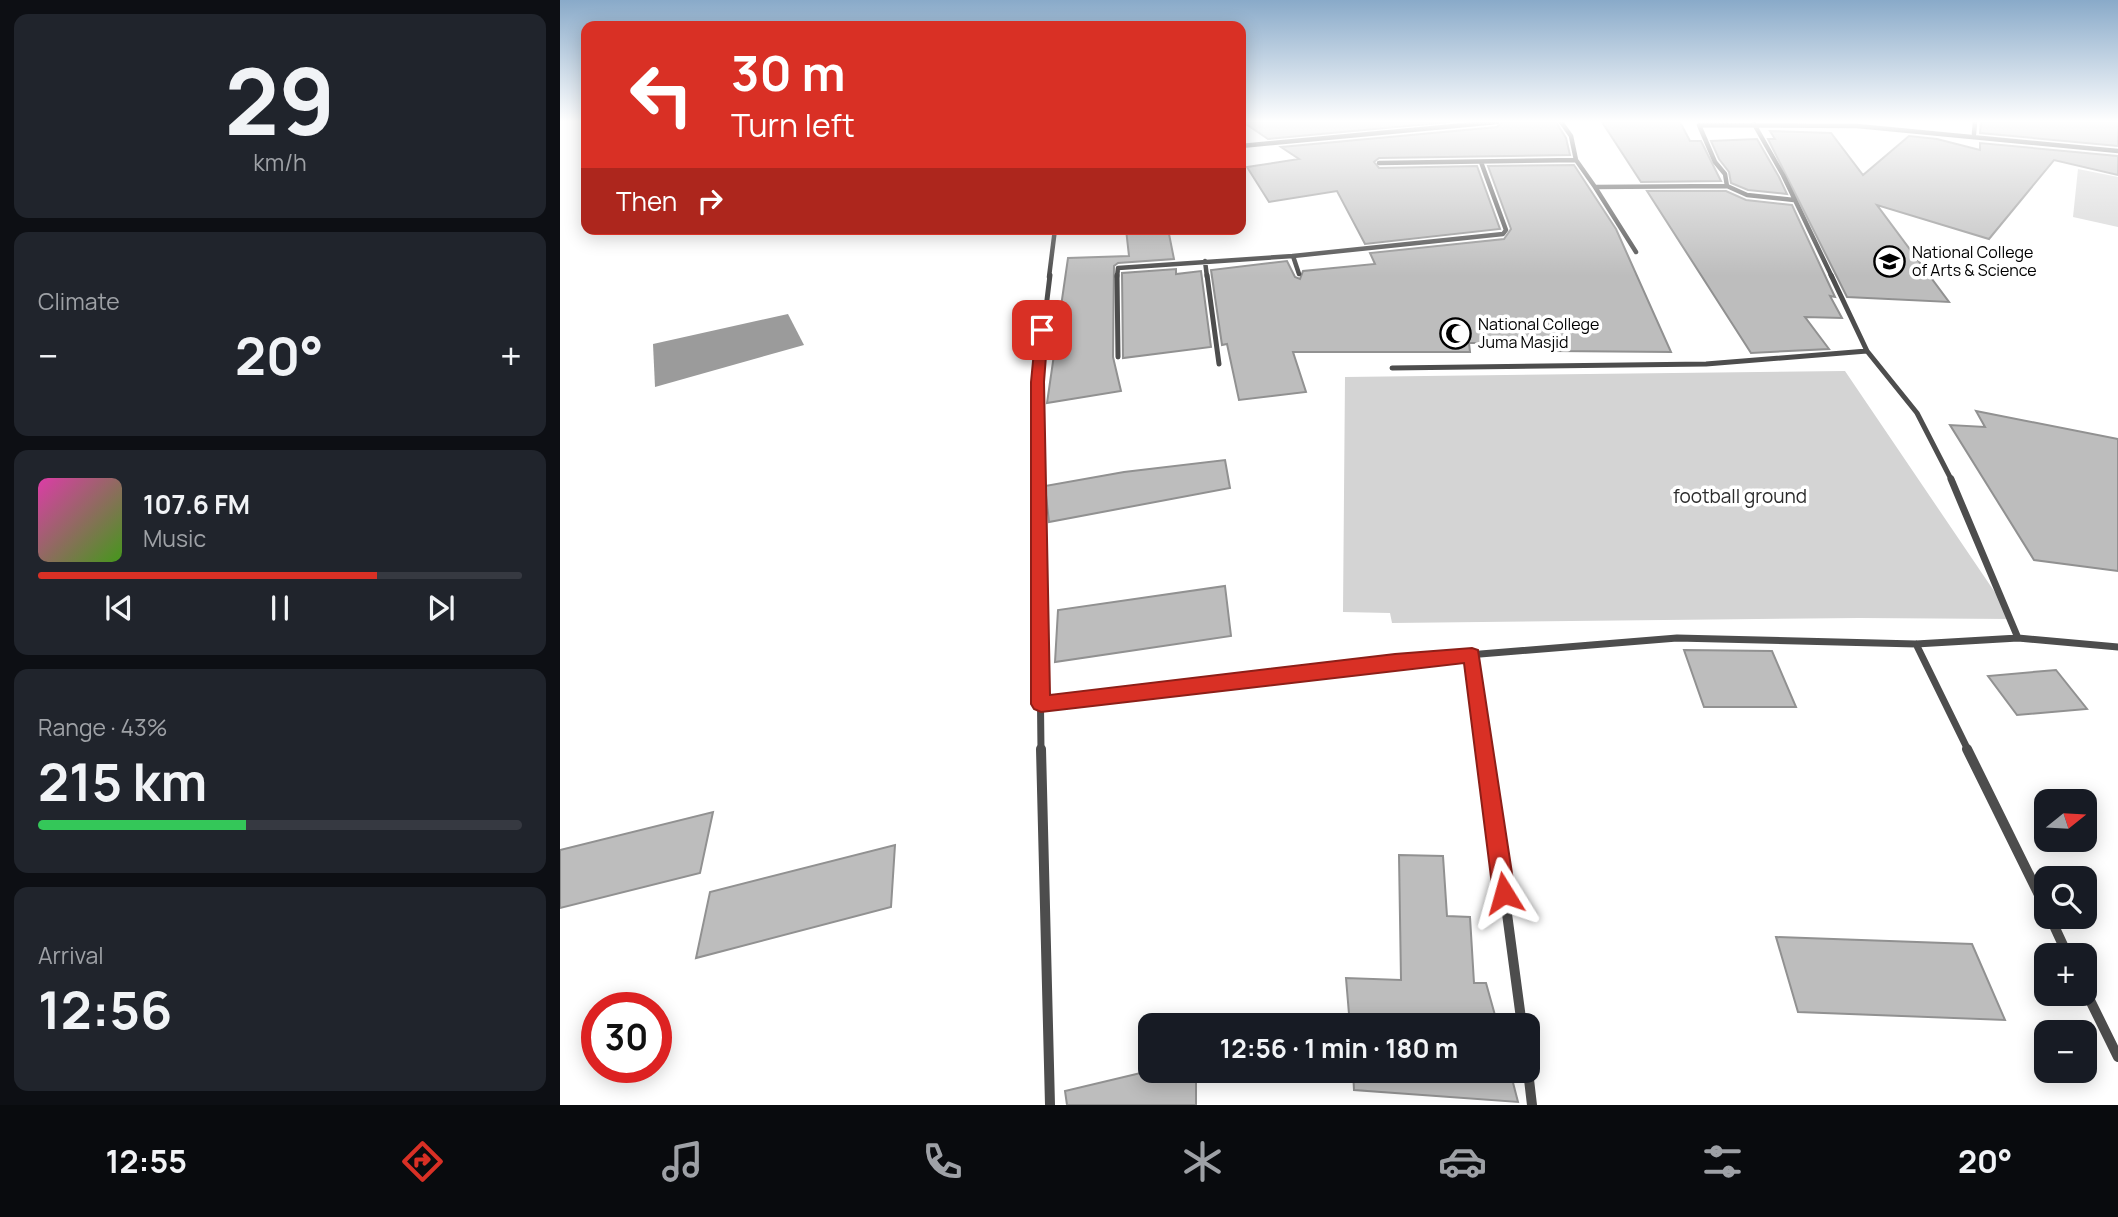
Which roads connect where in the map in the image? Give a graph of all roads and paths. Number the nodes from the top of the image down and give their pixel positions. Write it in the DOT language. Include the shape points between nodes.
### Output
graph roads {
  1 [pos="1485,174"];
  2 [pos="1586,174"];
  3 [pos="1725,174"];
  4 [pos="1782,174"];
  5 [pos="1727,186"];
  6 [pos="1595,187"];
  7 [pos="1794,200"];
  8 [pos="1054,235"];
  9 [pos="1636,252"];
  10 [pos="1293,256"];
  11 [pos="1205,261"];
  12 [pos="1299,274"];
  13 [pos="1867,351"];
  14 [pos="1118,357"];
  15 [pos="1219,364"];
  16 [pos="1392,368"];
  17 [pos="2018,638"];
  18 [pos="1916,644"];
  19 [pos="2118,648"];
  20 [pos="1472,655"];
  21 [pos="1041,704"];
  22 [pos="2034,885"];
  23 [pos="2093,1006"];
  24 [pos="1520,1013"];
  25 [pos="2118,1057"];
  26 [pos="1529,1083"];
  27 [pos="1050,1105"];
  28 [pos="1532,1105"];
  1 -- 10 [label="street" via="1506,230 1503,234"];
  2 -- 6 [label="street"];
  3 -- 5 [label="street"];
  4 -- 7 [label="street"];
  5 -- 6 [label="street"];
  5 -- 7 [label="street" via="1747,195"];
  6 -- 9 [label="street"];
  7 -- 13 [label="street"];
  8 -- 21 [label="street" via="1037,382"];
  10 -- 11 [label="street"];
  10 -- 12 [label="street"];
  11 -- 14 [label="street" via="1118,268"];
  11 -- 15 [label="street"];
  13 -- 16 [label="street" via="1706,364"];
  13 -- 17 [label="street" via="1916,412 1950,477"];
  17 -- 18 [label="street"];
  17 -- 19 [label="street"];
  18 -- 20 [label="street" via="1676,638"];
  18 -- 22 [label="street"];
  20 -- 21 [label="street"];
  20 -- 24 [label="street"];
  21 -- 27 [label="street"];
  23 -- 25 [label="street"];
  26 -- 28 [label="street"];
}
